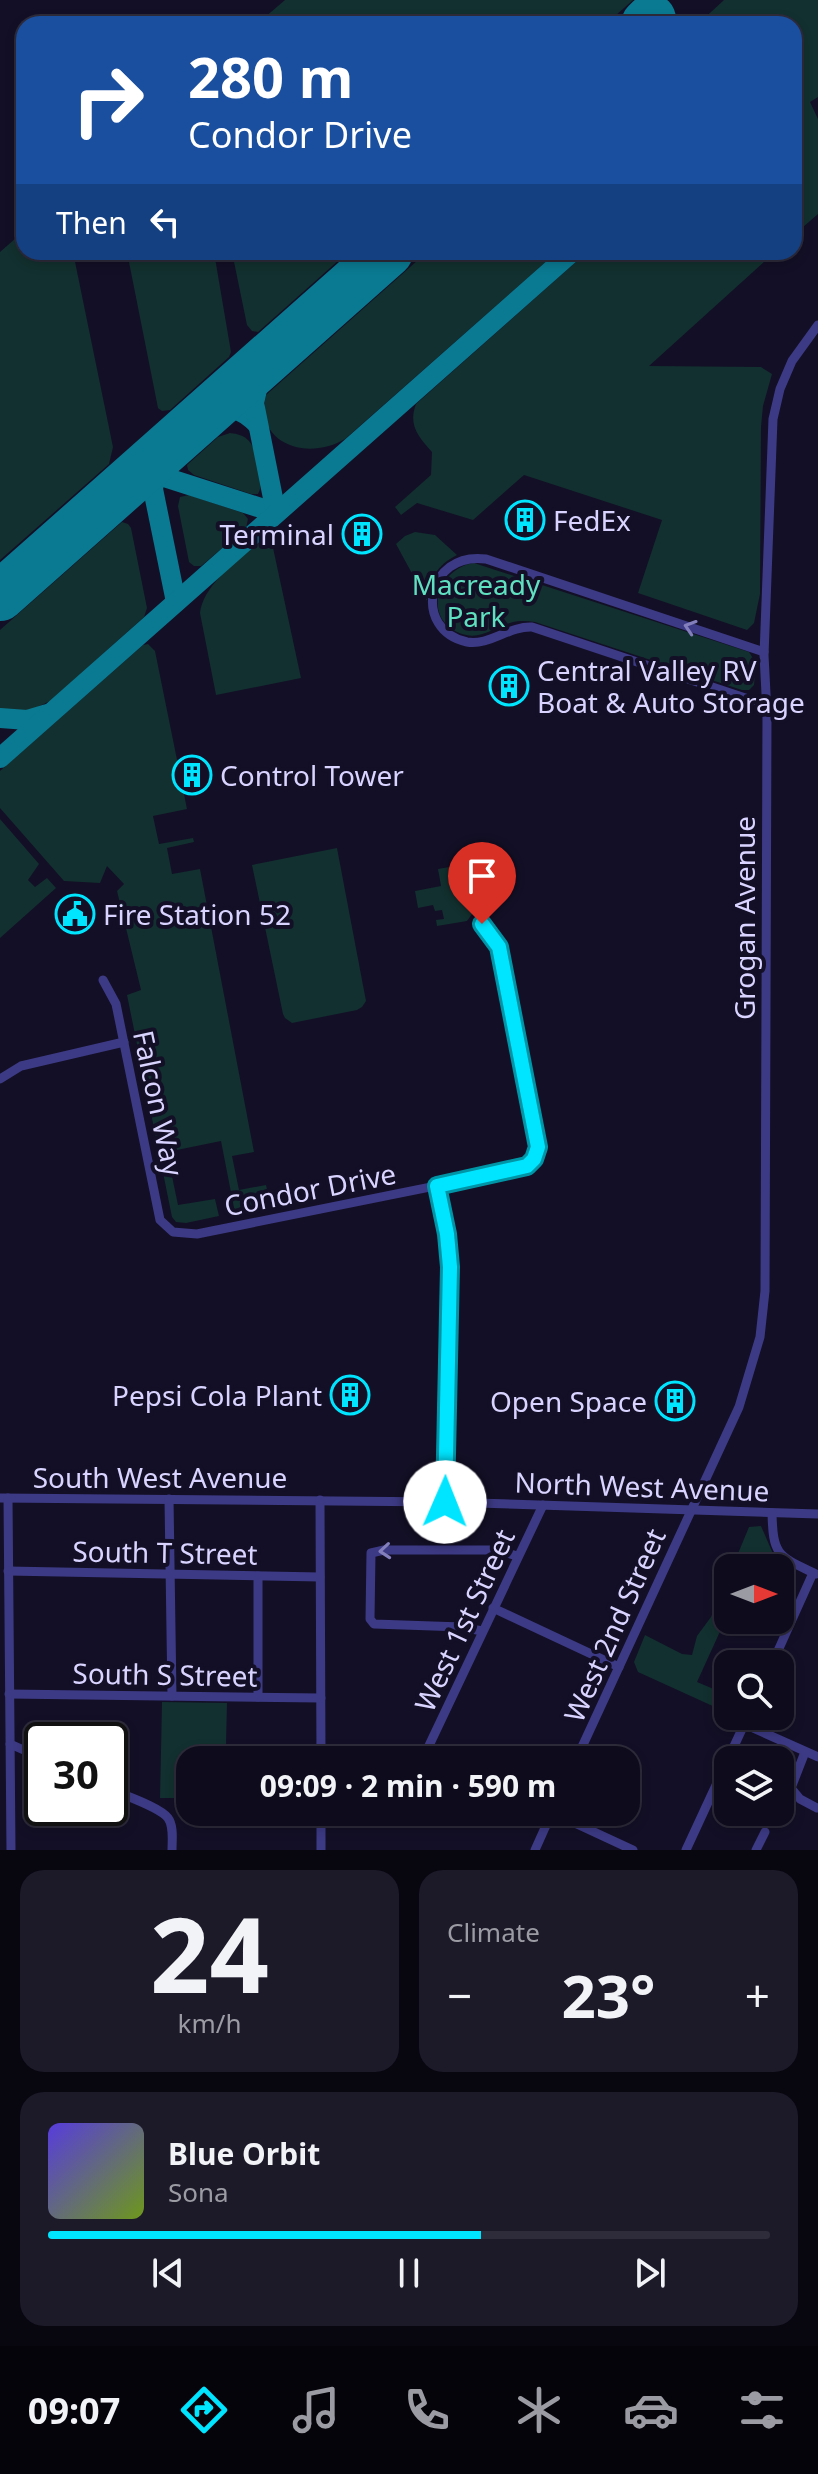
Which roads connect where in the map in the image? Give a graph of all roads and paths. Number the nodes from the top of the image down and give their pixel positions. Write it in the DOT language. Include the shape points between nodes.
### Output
graph roads {
  1 [pos="818,325"];
  2 [pos="764,652"];
  3 [pos="766,705"];
  4 [pos="482,924"];
  5 [pos="103,980"];
  6 [pos="124,1042"];
  7 [pos="0,1079"];
  8 [pos="437,1186"];
  9 [pos="173,1232"];
  10 [pos="4,1498"];
  11 [pos="169,1499"];
  12 [pos="320,1500"];
  13 [pos="445,1502"];
  14 [pos="543,1505"];
  15 [pos="690,1509"];
  16 [pos="772,1513"];
  17 [pos="818,1514"];
  18 [pos="517,1556"];
  19 [pos="8,1571"];
  20 [pos="170,1574"];
  21 [pos="816,1574"];
  22 [pos="258,1576"];
  23 [pos="320,1577"];
  24 [pos="493,1608"];
  25 [pos="482,1631"];
  26 [pos="779,1650"];
  27 [pos="619,1667"];
  28 [pos="9,1694"];
  29 [pos="172,1696"];
  30 [pos="258,1697"];
  31 [pos="321,1698"];
  32 [pos="741,1730"];
  33 [pos="764,1730"];
  34 [pos="10,1744"];
  35 [pos="321,1746"];
  36 [pos="429,1746"];
  37 [pos="582,1746"];
  38 [pos="24,1750"];
  39 [pos="805,1752"];
  40 [pos="818,1757"];
  41 [pos="128,1797"];
  42 [pos="817,1808"];
  43 [pos="321,1826"];
  44 [pos="546,1826"];
  45 [pos="582,1826"];
  46 [pos="765,1832"];
  47 [pos="11,1850"];
  48 [pos="172,1850"];
  49 [pos="321,1850"];
  50 [pos="535,1850"];
  51 [pos="633,1850"];
  52 [pos="686,1850"];
  53 [pos="756,1850"];
  1 -- 2 [label="street, Grogan Avenue" via="792,361 773,419"];
  2 -- 3 [label="street, Grogan Avenue"];
  2 -- 3 [label="street, one-way" via="486,559 466,559 448,567 433,595 439,624 464,641 480,643 532,627"];
  3 -- 15 [label="street, Grogan Avenue" via="765,1291 753,1366 739,1407"];
  4 -- 8 [label="street, Condor Drive" via="499,947 538,1147 527,1166"];
  5 -- 6 [label="street, Falcon Way" via="116,1004"];
  6 -- 7 [label="street" via="21,1066"];
  6 -- 9 [label="street, Falcon Way" via="160,1220"];
  8 -- 9 [label="street, Condor Drive" via="197,1234"];
  8 -- 13 [label="street" via="450,1267"];
  10 -- 11 [label="street, South West Avenue"];
  10 -- 19 [label="street"];
  11 -- 12 [label="street, South West Avenue"];
  11 -- 20 [label="street"];
  12 -- 13 [label="street, North West Avenue"];
  12 -- 23 [label="street"];
  13 -- 14 [label="street, North West Avenue"];
  14 -- 15 [label="street, North West Avenue"];
  14 -- 18 [label="street, West 1st Street"];
  15 -- 16 [label="street, North West Avenue"];
  15 -- 27 [label="street, West 2nd Street"];
  16 -- 17 [label="street, North West Avenue"];
  16 -- 21 [label="street" via="775,1547 782,1557"];
  18 -- 24 [label="street, West 1st Street"];
  18 -- 25 [label="street, one-way" via="498,1550 371,1553 374,1624"];
  19 -- 20 [label="street, South T Street"];
  19 -- 28 [label="street"];
  20 -- 22 [label="street, South T Street"];
  20 -- 29 [label="street"];
  21 -- 26 [label="street"];
  22 -- 23 [label="street, South T Street"];
  22 -- 30 [label="street"];
  23 -- 31 [label="street"];
  24 -- 25 [label="street, West 1st Street"];
  24 -- 27 [label="street"];
  25 -- 36 [label="street, West 1st Street"];
  27 -- 37 [label="street, West 2nd Street"];
  28 -- 29 [label="street, South S Street"];
  28 -- 34 [label="street"];
  29 -- 30 [label="street, South S Street"];
  30 -- 31 [label="street, South S Street"];
  31 -- 35 [label="street"];
  32 -- 52 [label="street"];
  33 -- 39 [label="street"];
  34 -- 38 [label="street"];
  34 -- 47 [label="street"];
  39 -- 40 [label="street"];
  39 -- 42 [label="street" via="791,1788"];
  41 -- 48 [label="street" via="169,1818"];
  43 -- 49 [label="street"];
  44 -- 50 [label="street"];
  45 -- 51 [label="street"];
  46 -- 53 [label="street"];
}
